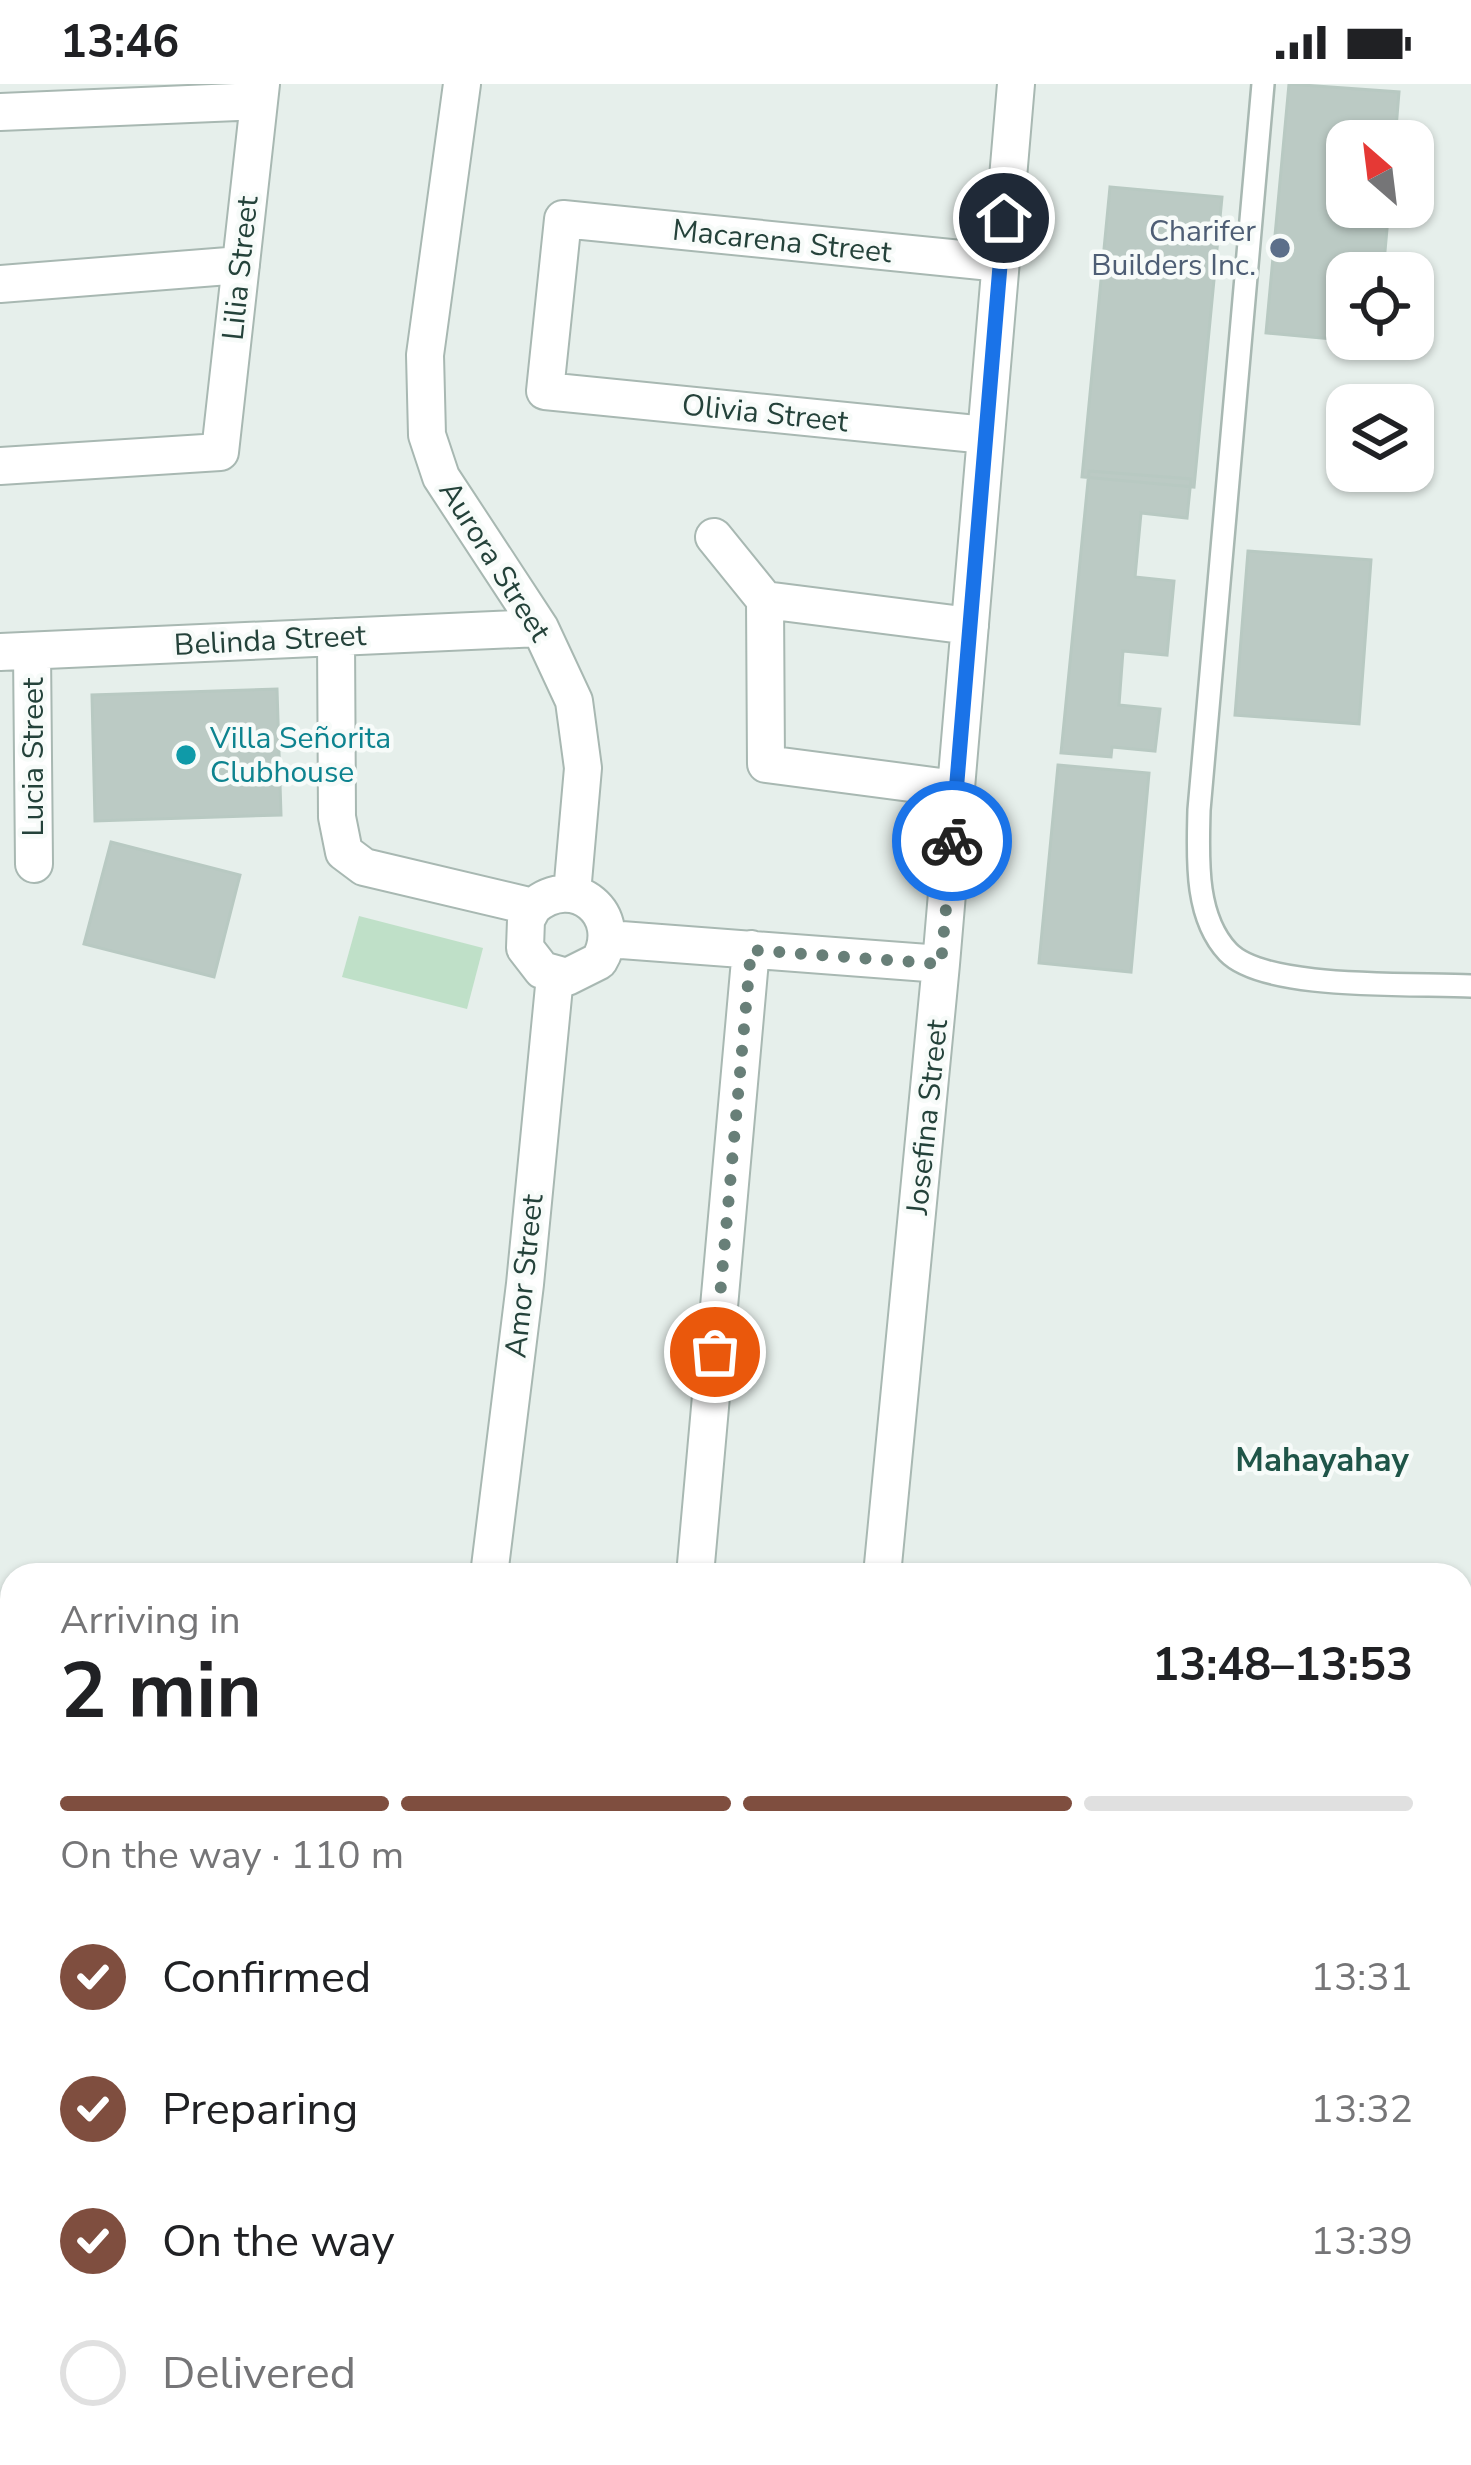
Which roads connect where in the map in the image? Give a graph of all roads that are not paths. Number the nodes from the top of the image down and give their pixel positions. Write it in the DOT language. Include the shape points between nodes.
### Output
graph roads {
  1 [pos="462,84"];
  2 [pos="1016,84"];
  3 [pos="1263,84"];
  4 [pos="260,92"];
  5 [pos="0,112"];
  6 [pos="1001,263"];
  7 [pos="241,266"];
  8 [pos="0,284"];
  9 [pos="545,391"];
  10 [pos="986,435"];
  11 [pos="0,466"];
  12 [pos="713,537"];
  13 [pos="765,600"];
  14 [pos="970,626"];
  15 [pos="540,628"];
  16 [pos="336,638"];
  17 [pos="16,652"];
  18 [pos="956,789"];
  19 [pos="34,864"];
  20 [pos="572,892"];
  21 [pos="533,907"];
  22 [pos="608,939"];
  23 [pos="751,950"];
  24 [pos="941,964"];
  25 [pos="555,976"];
  26 [pos="1471,986"];
  27 [pos="490,1563"];
  28 [pos="696,1563"];
  29 [pos="883,1563"];
  1 -- 15 [label="street, Aurora Street" via="425,355 427,435 441,477"];
  2 -- 6 [label="street, Josefina Street"];
  3 -- 26 [label="lane" via="1199,811 1208,920 1228,952 1256,971"];
  4 -- 5 [label="street"];
  4 -- 7 [label="street, Lilia Street"];
  6 -- 9 [label="street, Macarena Street" via="563,219"];
  6 -- 10 [label="street, Josefina Street"];
  7 -- 8 [label="street"];
  7 -- 11 [label="street, Lilia Street" via="220,452"];
  9 -- 10 [label="street, Olivia Street"];
  10 -- 14 [label="street, Josefina Street"];
  12 -- 13 [label="street"];
  13 -- 14 [label="street"];
  13 -- 18 [label="street" via="766,764"];
  14 -- 18 [label="street, Josefina Street"];
  15 -- 16 [label="street, Belinda Street"];
  15 -- 20 [label="street, Aurora Street" via="581,734"];
  16 -- 17 [label="street, Belinda Street"];
  16 -- 21 [label="street" via="344,851 364,867"];
  17 -- 19 [label="street, Lucia Street"];
  18 -- 24 [label="street, Josefina Street"];
  20 -- 21 [label="street"];
  20 -- 22 [label="street" via="603,914"];
  21 -- 25 [label="street" via="525,948"];
  22 -- 23 [label="street"];
  22 -- 25 [label="street" via="590,969"];
  23 -- 24 [label="street"];
  23 -- 28 [label="street"];
  24 -- 29 [label="street, Josefina Street"];
  25 -- 27 [label="street, Amor Street"];
}
